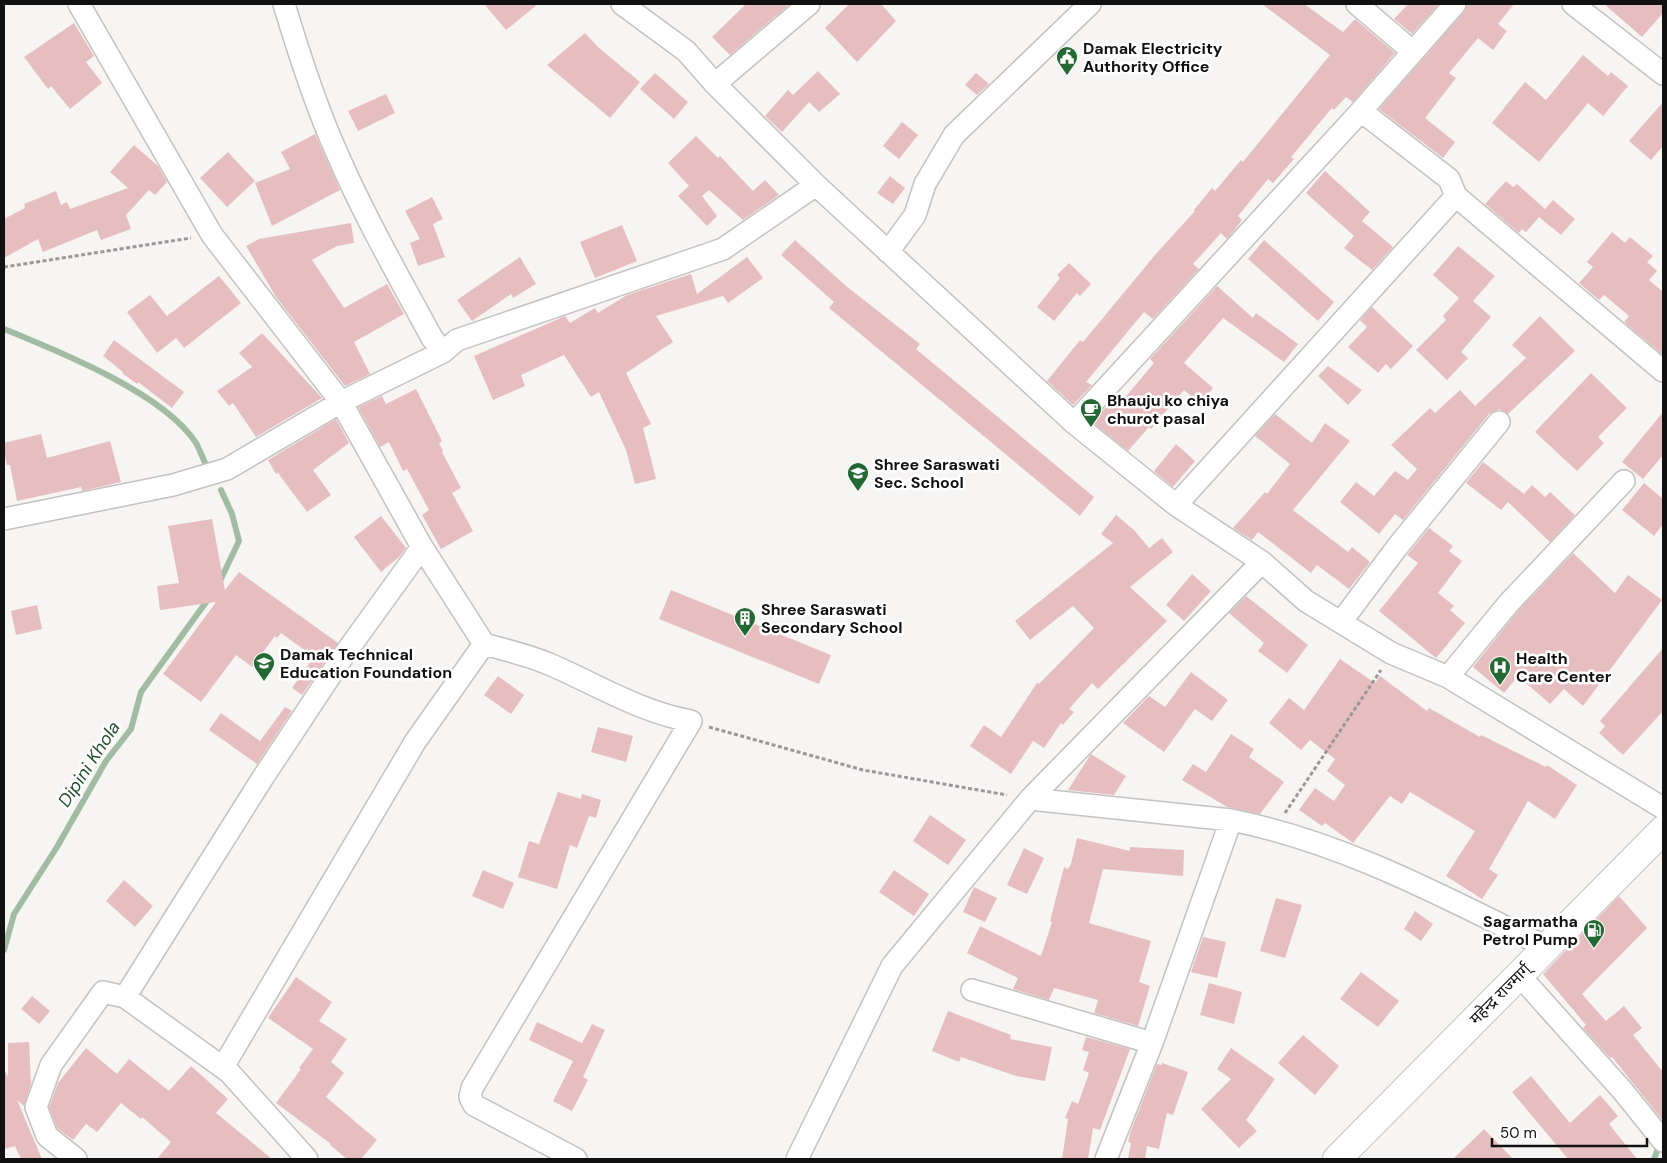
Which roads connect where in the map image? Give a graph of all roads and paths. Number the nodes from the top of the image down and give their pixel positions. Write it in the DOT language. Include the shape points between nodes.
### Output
graph roads {
  1 [pos="79,4"];
  2 [pos="284,4"];
  3 [pos="622,4"];
  4 [pos="809,4"];
  5 [pos="1090,4"];
  6 [pos="1358,4"];
  7 [pos="1456,4"];
  8 [pos="1573,4"];
  9 [pos="1412,51"];
  10 [pos="1663,74"];
  11 [pos="715,84"];
  12 [pos="1361,111"];
  13 [pos="816,185"];
  14 [pos="1456,196"];
  15 [pos="212,234"];
  16 [pos="888,252"];
  17 [pos="4,267"];
  18 [pos="442,352"];
  19 [pos="1663,371"];
  20 [pos="341,402"];
  21 [pos="1499,422"];
  22 [pos="1074,423"];
  23 [pos="1624,481"];
  24 [pos="1176,505"];
  25 [pos="4,519"];
  26 [pos="422,547"];
  27 [pos="1262,562"];
  28 [pos="1340,622"];
  29 [pos="484,644"];
  30 [pos="1391,653"];
  31 [pos="1448,676"];
  32 [pos="691,721"];
  33 [pos="1030,799"];
  34 [pos="1663,808"];
  35 [pos="1231,820"];
  36 [pos="1275,828"];
  37 [pos="1663,830"];
  38 [pos="1546,947"];
  39 [pos="1519,975"];
  40 [pos="972,990"];
  41 [pos="125,997"];
  42 [pos="1152,1043"];
  43 [pos="223,1067"];
  44 [pos="1663,1141"];
  45 [pos="76,1159"];
  46 [pos="307,1159"];
  47 [pos="576,1159"];
  48 [pos="797,1159"];
  49 [pos="1106,1159"];
  50 [pos="1337,1159"];
  1 -- 15 [label="street"];
  2 -- 18 [label="street" via="335,150 369,222"];
  3 -- 11 [label="street" via="686,51"];
  4 -- 11 [label="street"];
  5 -- 16 [label="street" via="954,135 924,184 915,214"];
  6 -- 9 [label="street"];
  7 -- 9 [label="street"];
  8 -- 10 [label="street"];
  9 -- 12 [label="street"];
  11 -- 13 [label="street"];
  12 -- 14 [label="street" via="1449,179"];
  12 -- 22 [label="street"];
  13 -- 16 [label="street"];
  13 -- 18 [label="street" via="723,249 457,340"];
  14 -- 19 [label="street"];
  14 -- 24 [label="street"];
  15 -- 17 [label="path"];
  15 -- 20 [label="street"];
  16 -- 22 [label="street"];
  18 -- 20 [label="street"];
  20 -- 25 [label="street" via="227,469 173,486"];
  20 -- 26 [label="street"];
  21 -- 28 [label="street"];
  22 -- 24 [label="street"];
  23 -- 31 [label="street" via="1508,604"];
  24 -- 27 [label="street"];
  26 -- 29 [label="street"];
  26 -- 41 [label="street" via="338,664"];
  27 -- 28 [label="street" via="1306,601"];
  27 -- 33 [label="street"];
  28 -- 30 [label="street"];
  29 -- 32 [label="street" via="548,664 666,717"];
  29 -- 43 [label="street" via="415,742"];
  30 -- 31 [label="street"];
  30 -- 36 [label="path"];
  31 -- 34 [label="street"];
  32 -- 33 [label="path" via="863,770"];
  32 -- 47 [label="street" via="472,1088 470,1097 474,1105"];
  33 -- 35 [label="street"];
  33 -- 48 [label="street" via="892,966"];
  35 -- 36 [label="street"];
  35 -- 42 [label="street"];
  36 -- 38 [label="street" via="1384,868"];
  37 -- 38 [label="highway, महेन्द्र राज्मार्ग्"];
  38 -- 39 [label="highway, महेन्द्र राज्मार्ग्"];
  39 -- 44 [label="street"];
  39 -- 50 [label="highway, महेन्द्र राज्मार्ग्"];
  40 -- 42 [label="street"];
  41 -- 43 [label="street"];
  41 -- 45 [label="street" via="103,992 51,1065 36,1107 47,1136"];
  42 -- 49 [label="street"];
  43 -- 46 [label="street"];
}
